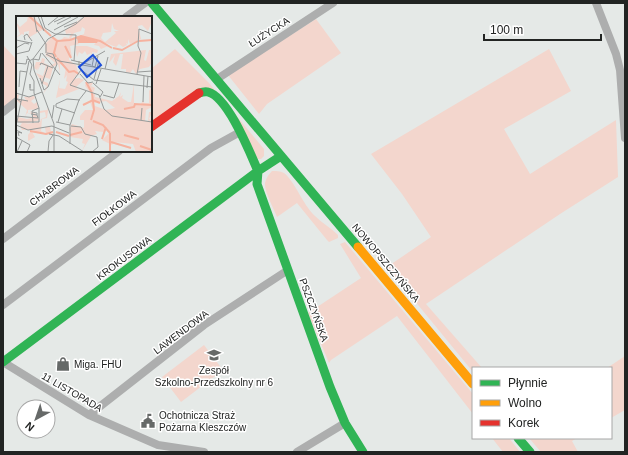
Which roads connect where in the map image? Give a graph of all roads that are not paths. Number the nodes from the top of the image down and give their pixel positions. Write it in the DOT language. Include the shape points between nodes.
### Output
graph roads {
  1 [pos="145,3"];
  2 [pos="152,3"];
  3 [pos="333,3"];
  4 [pos="596,3"];
  5 [pos="127,16"];
  6 [pos="217,79"];
  7 [pos="16,102"];
  8 [pos="3,112"];
  9 [pos="152,126"];
  10 [pos="240,132"];
  11 [pos="625,138"];
  12 [pos="118,152"];
  13 [pos="281,156"];
  14 [pos="258,171"];
  15 [pos="3,239"];
  16 [pos="288,270"];
  17 [pos="3,305"];
  18 [pos="3,362"];
  19 [pos="472,383"];
  20 [pos="89,415"];
  21 [pos="344,423"];
  22 [pos="519,439"];
  23 [pos="204,452"];
  24 [pos="297,452"];
  25 [pos="363,452"];
  26 [pos="530,452"];
  1 -- 5 [label="street"];
  2 -- 6 [label="street"];
  3 -- 6 [label="street, ŁUŻYCKA"];
  4 -- 11 [label="street" via="620,70"];
  6 -- 13 [label="street"];
  7 -- 8 [label="street"];
  9 -- 10 [label="street, PSZCZYŃSKA" via="200,92 208,92 223,104"];
  10 -- 14 [label="street, PSZCZYŃSKA"];
  10 -- 17 [label="street, FIOŁKOWA" via="211,148"];
  12 -- 15 [label="street, CHABROWA"];
  13 -- 14 [label="street"];
  13 -- 19 [label="street, NOWOPSZCZYŃSKA"];
  14 -- 16 [label="street, PSZCZYŃSKA" via="257,184"];
  14 -- 18 [label="street, KROKUSOWA"];
  16 -- 20 [label="street, LAWENDOWA" via="204,325"];
  16 -- 21 [label="street, PSZCZYŃSKA"];
  18 -- 20 [label="street, 11 LISTOPADA"];
  20 -- 23 [label="street, 11 LISTOPADA" via="158,445"];
  21 -- 24 [label="street"];
  21 -- 25 [label="street, PSZCZYŃSKA"];
  22 -- 26 [label="street"];
}
